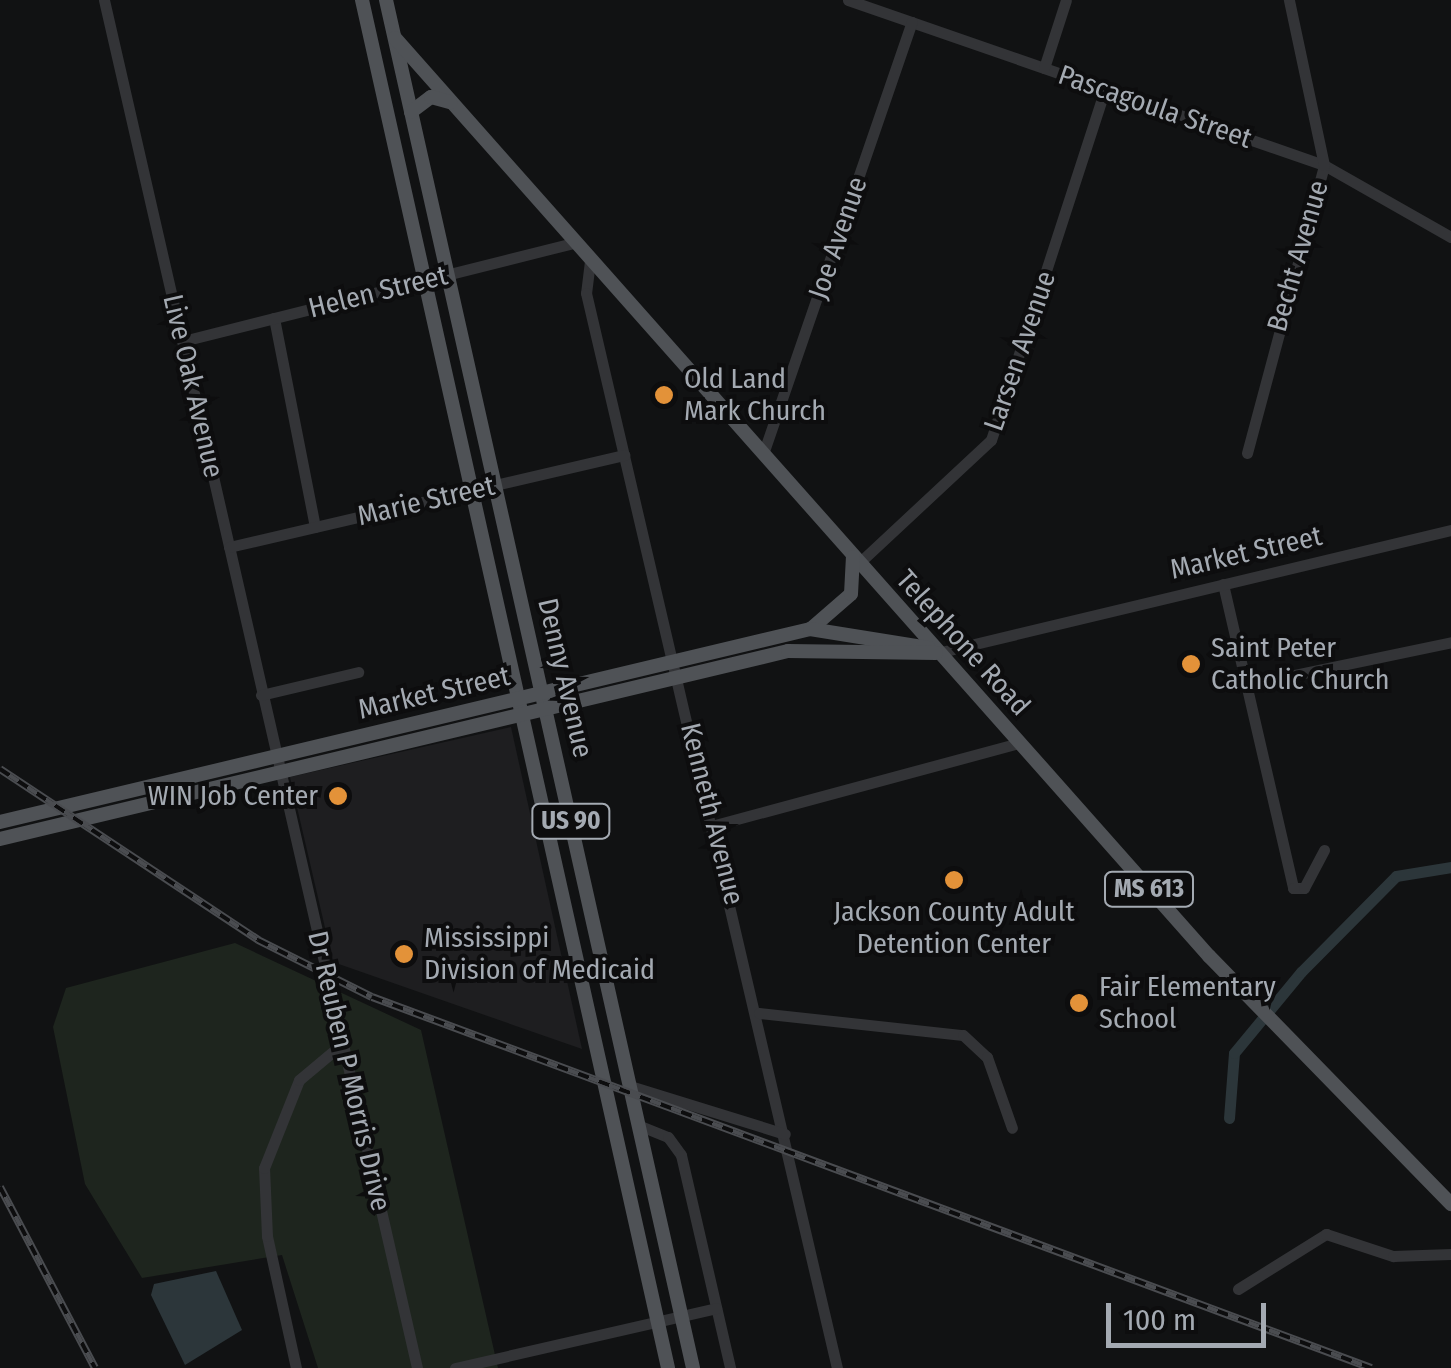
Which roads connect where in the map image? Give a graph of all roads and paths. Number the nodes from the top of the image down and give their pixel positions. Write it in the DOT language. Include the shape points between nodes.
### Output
graph roads {
  1 [pos="104,0"];
  2 [pos="362,0"];
  3 [pos="386,0"];
  4 [pos="848,0"];
  5 [pos="1066,0"];
  6 [pos="1289,0"];
  7 [pos="912,22"];
  8 [pos="394,38"];
  9 [pos="1044,68"];
  10 [pos="1105,89"];
  11 [pos="451,102"];
  12 [pos="412,112"];
  13 [pos="1324,166"];
  14 [pos="1451,237"];
  15 [pos="574,243"];
  16 [pos="590,262"];
  17 [pos="448,274"];
  18 [pos="425,280"];
  19 [pos="274,318"];
  20 [pos="182,341"];
  21 [pos="1247,453"];
  22 [pos="763,454"];
  23 [pos="624,456"];
  24 [pos="496,485"];
  25 [pos="472,490"];
  26 [pos="315,527"];
  27 [pos="1451,530"];
  28 [pos="228,547"];
  29 [pos="856,560"];
  30 [pos="1223,584"];
  31 [pos="810,629"];
  32 [pos="1451,642"];
  33 [pos="937,653"];
  34 [pos="674,660"];
  35 [pos="358,672"];
  36 [pos="678,676"];
  37 [pos="1246,685"];
  38 [pos="261,695"];
  39 [pos="519,699"];
  40 [pos="544,701"];
  41 [pos="523,714"];
  42 [pos="1019,743"];
  43 [pos="276,757"];
  44 [pos="280,773"];
  45 [pos="1,817"];
  46 [pos="715,825"];
  47 [pos="0,839"];
  48 [pos="1324,850"];
  49 [pos="759,1013"];
  50 [pos="342,1044"];
  51 [pos="630,1086"];
  52 [pos="638,1125"];
  53 [pos="1012,1128"];
  54 [pos="785,1134"];
  55 [pos="1451,1204"];
  56 [pos="1451,1254"];
  57 [pos="1238,1289"];
  58 [pos="716,1308"];
  59 [pos="680,1316"];
  60 [pos="657,1322"];
  61 [pos="296,1368"];
  62 [pos="418,1368"];
  63 [pos="455,1368"];
  64 [pos="668,1368"];
  65 [pos="693,1368"];
  66 [pos="730,1368"];
  67 [pos="837,1368"];
  1 -- 20 [label="street, Live Oak Avenue"];
  2 -- 18 [label="main road, Denny Avenue / US 90"];
  3 -- 8 [label="main road, Denny Avenue / US 90"];
  4 -- 7 [label="street, Pascagoula Street"];
  5 -- 9 [label="street"];
  6 -- 13 [label="street, Becht Avenue"];
  7 -- 9 [label="street, Pascagoula Street"];
  7 -- 22 [label="street, Joe Avenue"];
  8 -- 11 [label="main road, Telephone Road / MS 613"];
  8 -- 12 [label="main road, Denny Avenue / US 90"];
  9 -- 10 [label="street, Pascagoula Street"];
  10 -- 13 [label="street, Pascagoula Street"];
  10 -- 29 [label="street, Larsen Avenue" via="991,440"];
  11 -- 12 [label="main road" via="431,97"];
  11 -- 15 [label="main road, Telephone Road / MS 613"];
  12 -- 17 [label="main road, Denny Avenue / US 90"];
  13 -- 14 [label="street, Pascagoula Street"];
  13 -- 21 [label="street, Becht Avenue"];
  15 -- 16 [label="main road, Telephone Road / MS 613"];
  15 -- 17 [label="street, Helen Street"];
  16 -- 22 [label="main road, Telephone Road / MS 613"];
  16 -- 23 [label="street, Kenneth Avenue" via="586,293"];
  17 -- 18 [label="street, Helen Street"];
  17 -- 24 [label="main road, Denny Avenue / US 90"];
  18 -- 19 [label="street, Helen Street"];
  18 -- 25 [label="main road, Denny Avenue / US 90"];
  19 -- 20 [label="street, Helen Street"];
  19 -- 26 [label="street"];
  20 -- 28 [label="street, Live Oak Avenue"];
  22 -- 29 [label="main road, Telephone Road / MS 613"];
  23 -- 24 [label="street, Marie Street"];
  23 -- 34 [label="street, Kenneth Avenue"];
  24 -- 25 [label="street, Marie Street"];
  24 -- 40 [label="main road, Denny Avenue / US 90"];
  25 -- 26 [label="street, Marie Street"];
  25 -- 39 [label="main road, Denny Avenue / US 90"];
  26 -- 28 [label="street, Marie Street"];
  27 -- 30 [label="street, Market Street"];
  28 -- 38 [label="street, Live Oak Avenue"];
  29 -- 31 [label="main road" via="851,594"];
  29 -- 33 [label="main road, Telephone Road / MS 613"];
  30 -- 33 [label="street, Market Street"];
  30 -- 37 [label="street"];
  31 -- 33 [label="main road, Market Street" via="888,635"];
  31 -- 34 [label="main road, Market Street"];
  32 -- 37 [label="street"];
  33 -- 36 [label="main road, Market Street" via="822,645"];
  33 -- 42 [label="main road, Telephone Road / MS 613"];
  34 -- 36 [label="street, Kenneth Avenue"];
  34 -- 40 [label="main road, Market Street"];
  35 -- 38 [label="street"];
  36 -- 40 [label="main road, Market Street"];
  36 -- 46 [label="street, Kenneth Avenue"];
  37 -- 48 [label="street" via="1292,888 1304,888"];
  38 -- 43 [label="street, Live Oak Avenue"];
  39 -- 40 [label="main road, Market Street"];
  39 -- 41 [label="main road, Denny Avenue / US 90"];
  39 -- 43 [label="main road, Market Street"];
  40 -- 41 [label="main road, Market Street"];
  40 -- 51 [label="main road, Denny Avenue / US 90"];
  41 -- 44 [label="main road, Market Street"];
  41 -- 60 [label="main road, Denny Avenue / US 90"];
  42 -- 46 [label="street"];
  42 -- 55 [label="main road, Telephone Road / MS 613" via="1208,956"];
  43 -- 44 [label="street, Live Oak Avenue"];
  43 -- 45 [label="main road, Market Street"];
  44 -- 47 [label="main road, Market Street"];
  44 -- 50 [label="street, Dr Reuben P Morris Drive"];
  46 -- 49 [label="street, Kenneth Avenue"];
  49 -- 53 [label="street" via="963,1035 987,1057"];
  49 -- 54 [label="street, Kenneth Avenue"];
  50 -- 61 [label="street" via="299,1080 264,1168 267,1236"];
  50 -- 62 [label="street, Dr Reuben P Morris Drive"];
  51 -- 52 [label="main road, Denny Avenue / US 90"];
  51 -- 54 [label="street"];
  52 -- 58 [label="street" via="668,1137 681,1155"];
  52 -- 59 [label="main road, Denny Avenue / US 90"];
  54 -- 67 [label="street, Kenneth Avenue"];
  56 -- 57 [label="street" via="1393,1256 1326,1234"];
  58 -- 59 [label="street"];
  58 -- 66 [label="street"];
  59 -- 60 [label="street"];
  59 -- 65 [label="main road, Denny Avenue / US 90"];
  60 -- 63 [label="street"];
  60 -- 64 [label="main road, Denny Avenue / US 90"];
}
